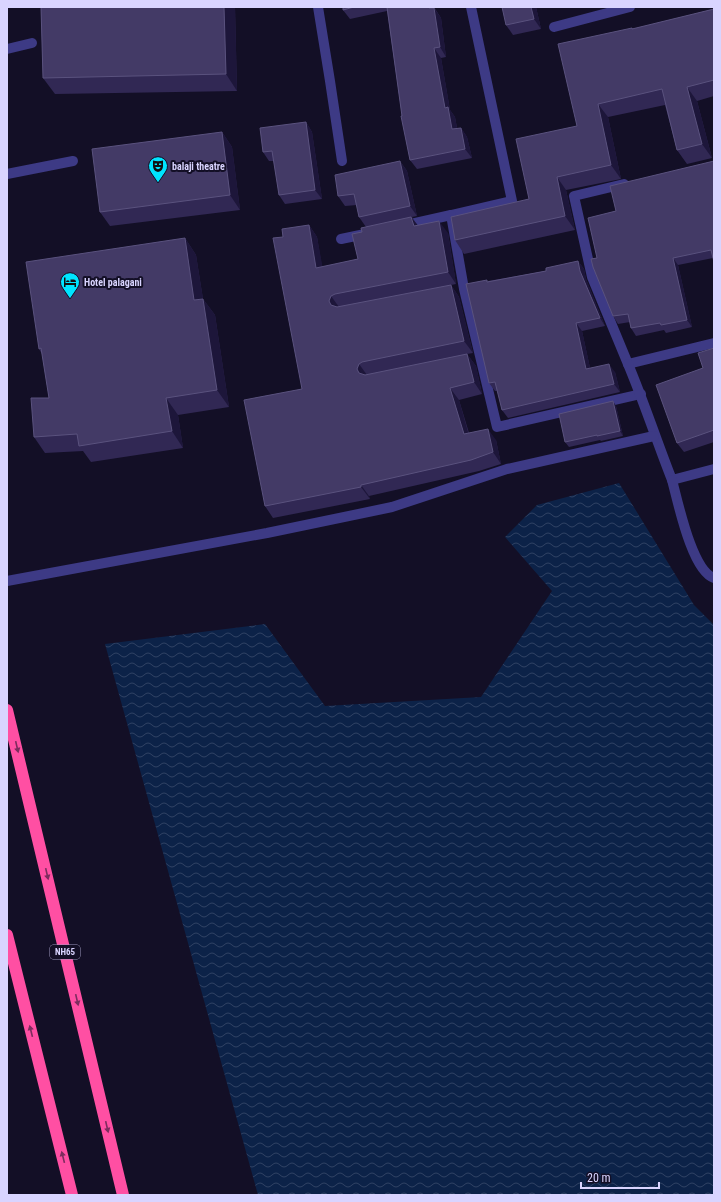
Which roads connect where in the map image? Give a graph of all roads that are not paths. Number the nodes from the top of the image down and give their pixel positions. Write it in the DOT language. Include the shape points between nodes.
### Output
graph roads {
  1 [pos="318,7"];
  2 [pos="472,7"];
  3 [pos="630,7"];
  4 [pos="554,27"];
  5 [pos="32,43"];
  6 [pos="7,49"];
  7 [pos="73,161"];
  8 [pos="342,161"];
  9 [pos="7,174"];
  10 [pos="633,182"];
  11 [pos="451,215"];
  12 [pos="392,228"];
  13 [pos="378,231"];
  14 [pos="341,239"];
  15 [pos="714,343"];
  16 [pos="628,364"];
  17 [pos="641,394"];
  18 [pos="654,436"];
  19 [pos="714,469"];
  20 [pos="672,480"];
  21 [pos="714,578"];
  22 [pos="7,580"];
  23 [pos="7,710"];
  24 [pos="7,935"];
  25 [pos="72,1195"];
  26 [pos="123,1195"];
  1 -- 8 [label="street"];
  2 -- 11 [label="street" via="512,201"];
  3 -- 4 [label="street"];
  5 -- 6 [label="street"];
  7 -- 9 [label="street"];
  10 -- 16 [label="street" via="574,196 592,278"];
  11 -- 12 [label="street"];
  11 -- 17 [label="street" via="460,290 476,359 497,427"];
  13 -- 14 [label="street"];
  15 -- 16 [label="street"];
  16 -- 17 [label="street"];
  17 -- 18 [label="street"];
  18 -- 20 [label="street"];
  18 -- 22 [label="street" via="507,469 392,507 267,533"];
  19 -- 20 [label="street"];
  20 -- 21 [label="street" via="691,547 702,567"];
  23 -- 26 [label="highway, NH65, one-way"];
  25 -- 24 [label="highway, one-way"];
}
